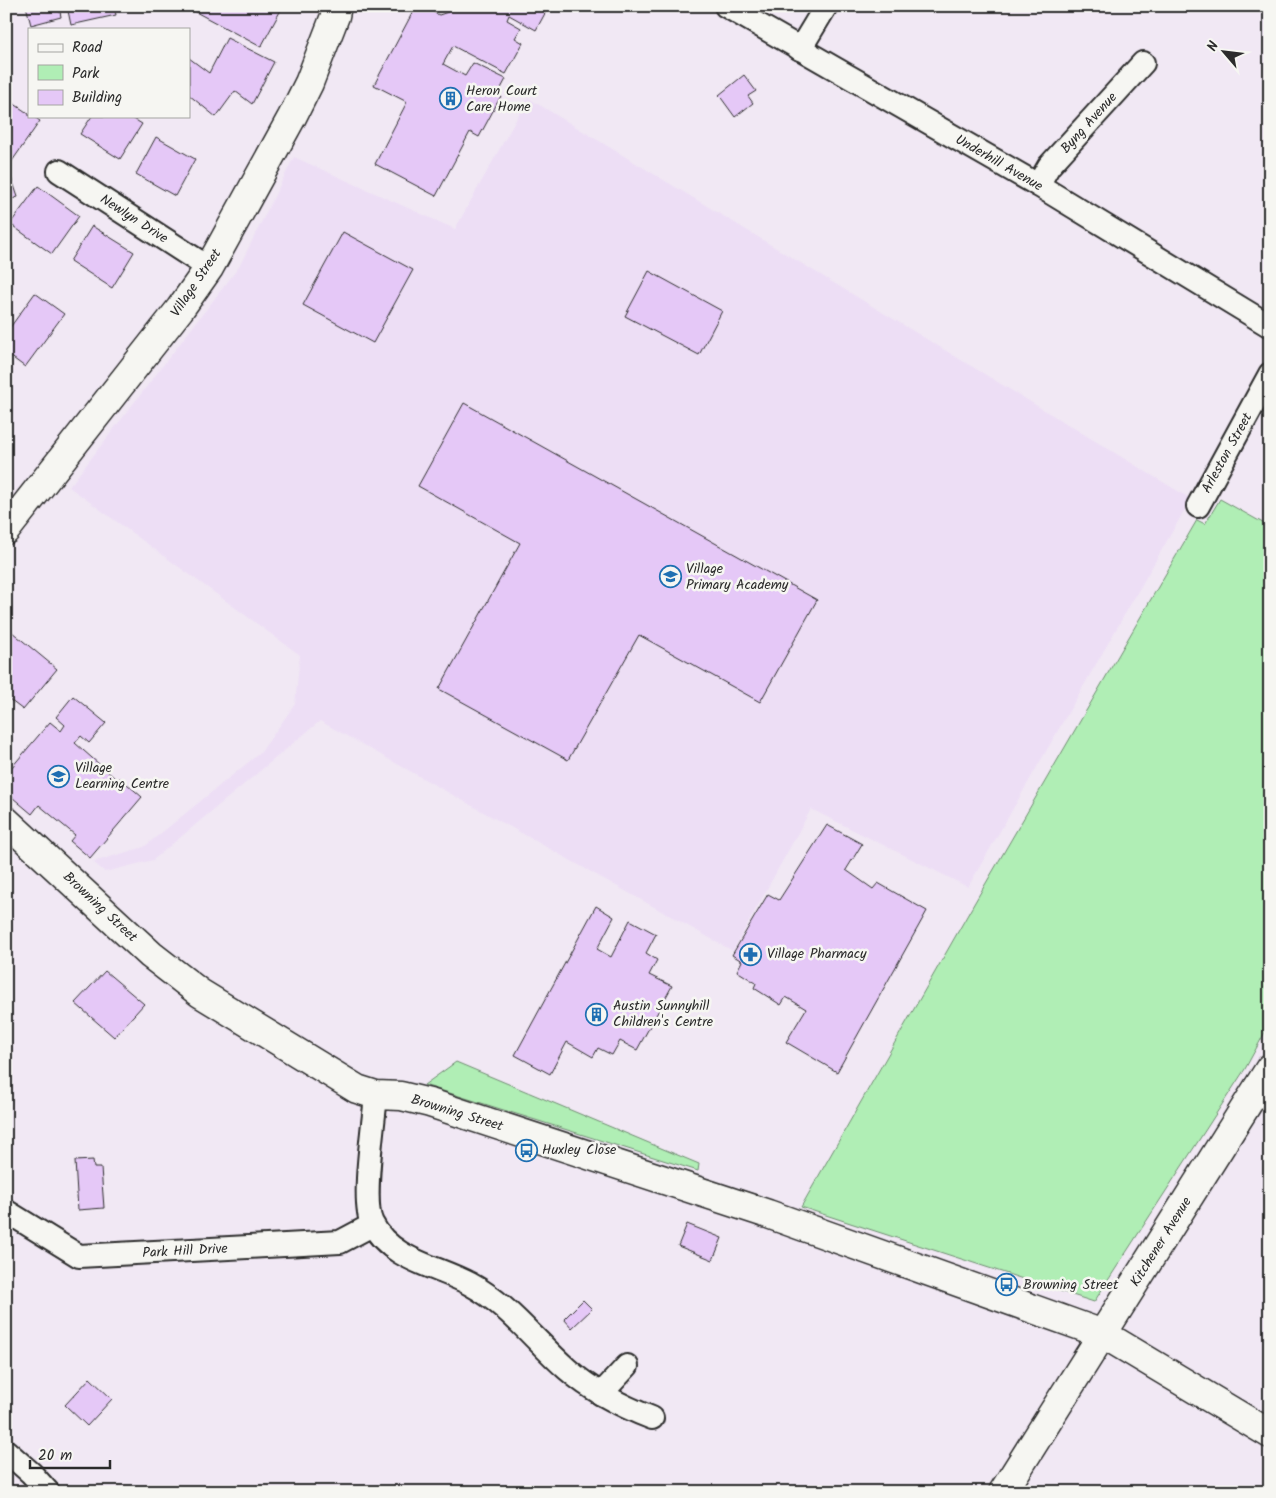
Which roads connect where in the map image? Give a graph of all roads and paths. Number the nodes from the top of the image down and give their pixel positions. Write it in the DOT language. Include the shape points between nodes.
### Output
graph roads {
  1 [pos="337,6"];
  2 [pos="726,6"];
  3 [pos="826,6"];
  4 [pos="800,49"];
  5 [pos="1143,63"];
  6 [pos="59,172"];
  7 [pos="1038,185"];
  8 [pos="209,268"];
  9 [pos="1270,326"];
  10 [pos="1270,374"];
  11 [pos="1198,506"];
  12 [pos="6,530"];
  13 [pos="6,821"];
  14 [pos="1270,1068"];
  15 [pos="376,1095"];
  16 [pos="6,1211"];
  17 [pos="372,1225"];
  18 [pos="1103,1334"];
  19 [pos="627,1366"];
  20 [pos="601,1394"];
  21 [pos="652,1418"];
  22 [pos="1270,1434"];
  23 [pos="10,1461"];
  24 [pos="48,1492"];
  25 [pos="1003,1492"];
  1 -- 8 [label="street, Village Street" via="292,117"];
  2 -- 4 [label="street, Underhill Avenue"];
  3 -- 4 [label="street"];
  4 -- 7 [label="street, Underhill Avenue"];
  5 -- 7 [label="street, Byng Avenue" via="1049,166"];
  6 -- 8 [label="street, Newlyn Drive"];
  7 -- 9 [label="street, Underhill Avenue"];
  8 -- 12 [label="street, Village Street" via="175,316"];
  10 -- 11 [label="street, Arleston Street"];
  13 -- 15 [label="street, Browning Street" via="151,954 200,994 357,1089"];
  14 -- 18 [label="street, Kitchener Avenue"];
  15 -- 17 [label="street" via="367,1200"];
  15 -- 18 [label="street, Browning Street" via="401,1096 430,1103 768,1214"];
  16 -- 17 [label="street, Park Hill Drive" via="79,1256 340,1242"];
  17 -- 20 [label="street" via="401,1254 463,1280 490,1297 568,1370"];
  18 -- 22 [label="street, Browning Street"];
  18 -- 25 [label="street, Kitchener Avenue"];
  19 -- 20 [label="street"];
  20 -- 21 [label="street" via="620,1406"];
  23 -- 24 [label="street"];
}
